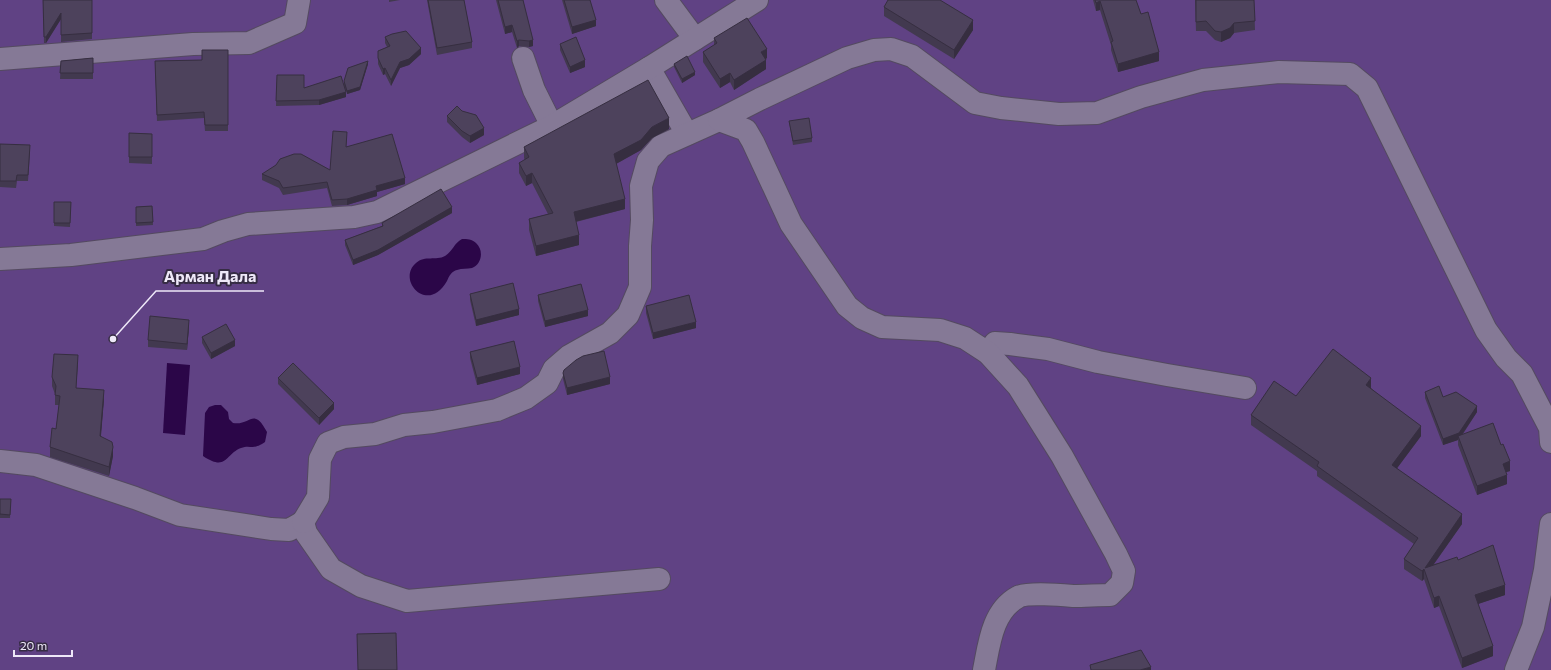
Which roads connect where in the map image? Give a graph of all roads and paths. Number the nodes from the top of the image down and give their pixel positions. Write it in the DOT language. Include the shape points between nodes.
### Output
graph roads {
  1 [pos="299,0"];
  2 [pos="666,0"];
  3 [pos="757,0"];
  4 [pos="695,39"];
  5 [pos="523,58"];
  6 [pos="0,59"];
  7 [pos="649,68"];
  8 [pos="719,120"];
  9 [pos="552,126"];
  10 [pos="687,134"];
  11 [pos="0,259"];
  12 [pos="988,353"];
  13 [pos="1245,388"];
  14 [pos="1551,442"];
  15 [pos="0,461"];
  16 [pos="303,522"];
  17 [pos="1551,524"];
  18 [pos="659,579"];
  19 [pos="984,670"];
  20 [pos="1516,670"];
  1 -- 6 [label="street" via="295,23 249,44 193,44"];
  2 -- 4 [label="street"];
  3 -- 4 [label="street"];
  4 -- 7 [label="street"];
  5 -- 9 [label="street" via="534,90"];
  7 -- 9 [label="street"];
  7 -- 10 [label="street"];
  8 -- 10 [label="street"];
  8 -- 12 [label="street" via="746,130 791,224 847,306 862,318 882,327 940,330 965,338"];
  8 -- 14 [label="street" via="847,58 874,50 891,49 912,56 975,103 1059,114 1097,112 1203,80 1279,72 1350,74 1367,88 1486,330 1506,358 1522,374 1535,398 1550,428"];
  9 -- 11 [label="street" via="377,212 354,217 248,224 203,239 71,255"];
  10 -- 16 [label="street" via="661,146 648,161 641,186 640,287 628,315 610,333 568,356 554,369 547,383 526,398 497,410 404,425 375,434 344,437 328,443 320,459 318,497"];
  12 -- 13 [label="street" via="995,344 1048,349 1098,362"];
  12 -- 19 [label="street" via="1018,386 1062,456 1124,571 1122,583 1110,595 1019,596 1007,605 999,617 992,632"];
  15 -- 16 [label="street" via="36,464 180,515 271,529 289,530"];
  16 -- 18 [label="street" via="306,533 331,569 360,586 407,602"];
  17 -- 20 [label="street" via="1534,627"];
}
